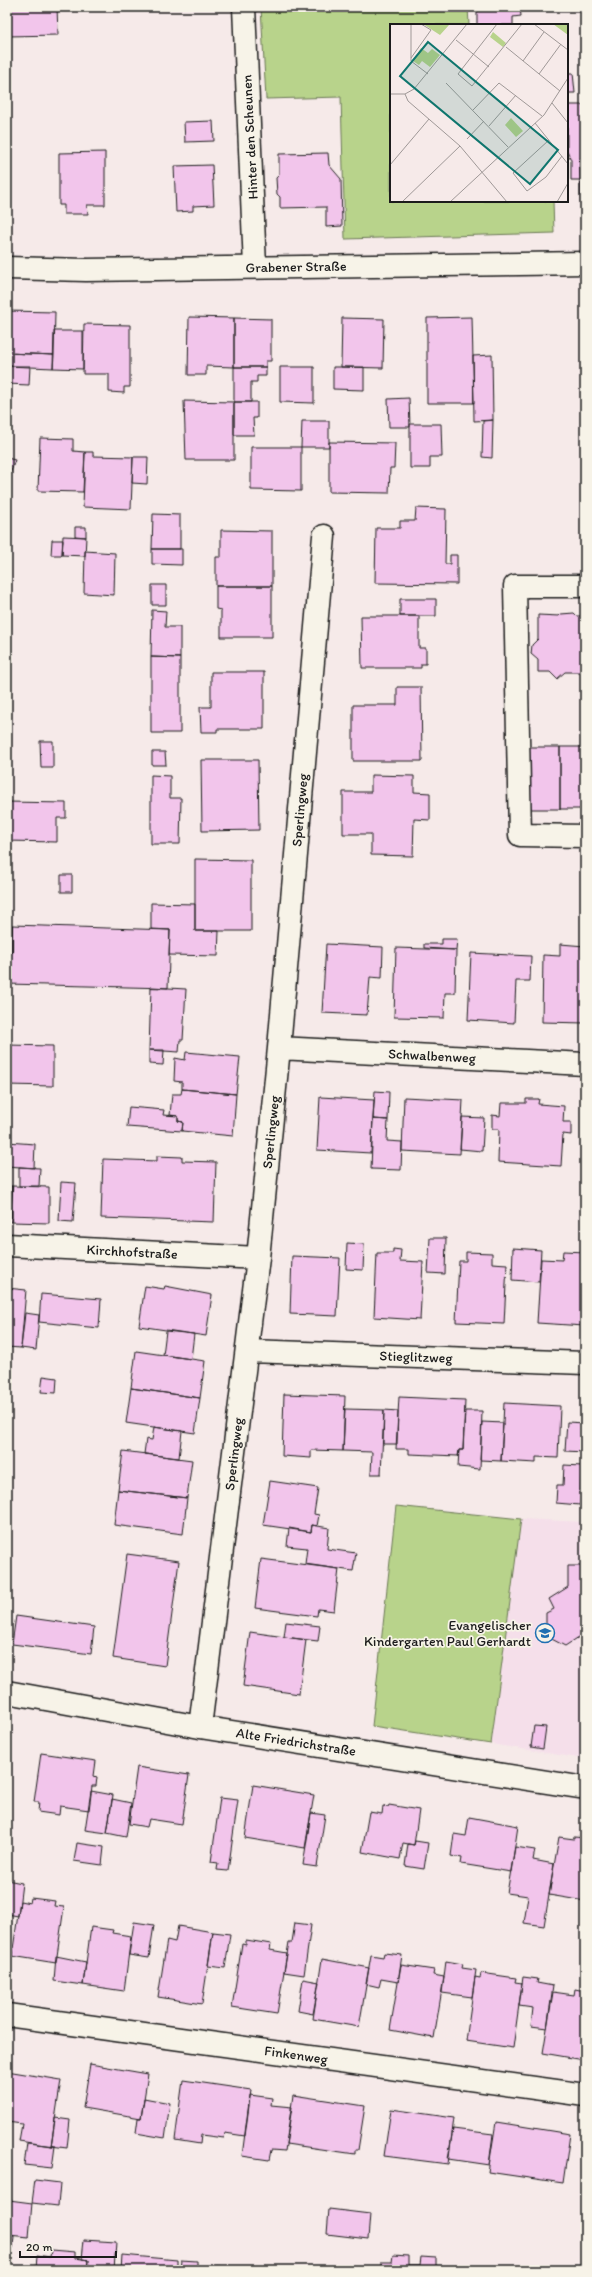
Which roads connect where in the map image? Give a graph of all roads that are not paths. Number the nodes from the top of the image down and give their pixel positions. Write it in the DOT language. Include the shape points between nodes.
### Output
graph roads {
  1 [pos="244,7"];
  2 [pos="585,263"];
  3 [pos="256,267"];
  4 [pos="7,268"];
  5 [pos="324,536"];
  6 [pos="585,586"];
  7 [pos="585,836"];
  8 [pos="279,1048"];
  9 [pos="585,1064"];
  10 [pos="7,1246"];
  11 [pos="258,1258"];
  12 [pos="247,1351"];
  13 [pos="585,1363"];
  14 [pos="7,1692"];
  15 [pos="200,1727"];
  16 [pos="585,1788"];
  17 [pos="7,2015"];
  18 [pos="585,2095"];
  1 -- 3 [label="street, Hinter den Scheunen"];
  2 -- 3 [label="street, Grabener Straße"];
  3 -- 4 [label="street, Grabener Straße" via="86,270"];
  5 -- 8 [label="street, Sperlingweg"];
  6 -- 7 [label="street" via="515,586 520,835"];
  8 -- 9 [label="street, Schwalbenweg"];
  8 -- 11 [label="street, Sperlingweg"];
  10 -- 11 [label="street, Kirchhofstraße"];
  11 -- 12 [label="street, Sperlingweg"];
  12 -- 13 [label="street, Stieglitzweg"];
  12 -- 15 [label="street, Sperlingweg"];
  14 -- 15 [label="street, Alte Friedrichstraße"];
  15 -- 16 [label="street, Alte Friedrichstraße"];
  17 -- 18 [label="street, Finkenweg"];
}
